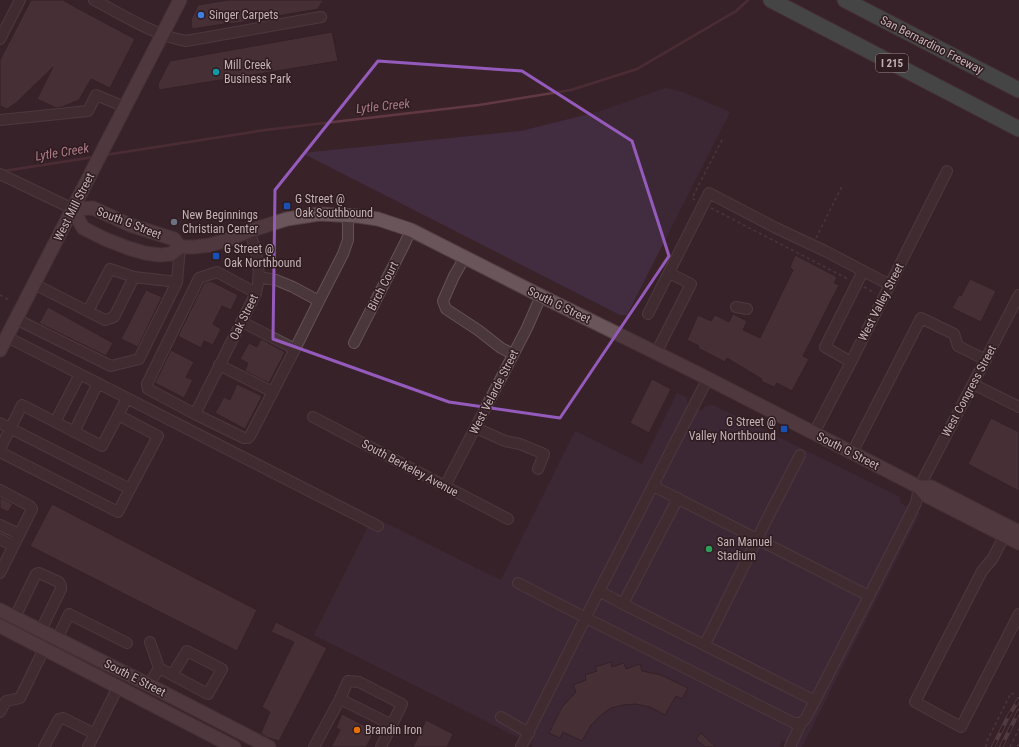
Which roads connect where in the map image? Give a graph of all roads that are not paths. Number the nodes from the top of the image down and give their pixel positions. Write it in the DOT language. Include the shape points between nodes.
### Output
graph roads {
  1 [pos="20,0"];
  2 [pos="94,0"];
  3 [pos="180,0"];
  4 [pos="845,0"];
  5 [pos="775,2"];
  6 [pos="321,17"];
  7 [pos="163,34"];
  8 [pos="0,39"];
  9 [pos="1019,90"];
  10 [pos="125,107"];
  11 [pos="0,120"];
  12 [pos="1019,129"];
  13 [pos="947,171"];
  14 [pos="0,174"];
  15 [pos="73,210"];
  16 [pos="348,215"];
  17 [pos="411,230"];
  18 [pos="249,231"];
  19 [pos="180,247"];
  20 [pos="464,257"];
  21 [pos="864,271"];
  22 [pos="669,273"];
  23 [pos="134,277"];
  24 [pos="259,277"];
  25 [pos="177,282"];
  26 [pos="34,284"];
  27 [pos="890,285"];
  28 [pos="256,293"];
  29 [pos="1019,295"];
  30 [pos="541,296"];
  31 [pos="319,301"];
  32 [pos="736,307"];
  33 [pos="747,309"];
  34 [pos="88,311"];
  35 [pos="648,314"];
  36 [pos="16,319"];
  37 [pos="242,322"];
  38 [pos="7,337"];
  39 [pos="354,343"];
  40 [pos="295,349"];
  41 [pos="0,350"];
  42 [pos="656,353"];
  43 [pos="513,354"];
  44 [pos="986,360"];
  45 [pos="851,362"];
  46 [pos="219,364"];
  47 [pos="80,374"];
  48 [pos="708,378"];
  49 [pos="98,383"];
  50 [pos="973,384"];
  51 [pos="273,392"];
  52 [pos="127,398"];
  53 [pos="1019,407"];
  54 [pos="195,414"];
  55 [pos="118,415"];
  56 [pos="312,416"];
  57 [pos="55,422"];
  58 [pos="0,423"];
  59 [pos="10,428"];
  60 [pos="476,428"];
  61 [pos="74,432"];
  62 [pos="814,433"];
  63 [pos="0,450"];
  64 [pos="852,453"];
  65 [pos="800,455"];
  66 [pos="538,470"];
  67 [pos="445,486"];
  68 [pos="653,486"];
  69 [pos="919,487"];
  70 [pos="130,489"];
  71 [pos="0,490"];
  72 [pos="678,498"];
  73 [pos="508,519"];
  74 [pos="0,525"];
  75 [pos="378,526"];
  76 [pos="1011,531"];
  77 [pos="19,534"];
  78 [pos="0,539"];
  79 [pos="757,539"];
  80 [pos="1019,543"];
  81 [pos="13,546"];
  82 [pos="0,572"];
  83 [pos="518,583"];
  84 [pos="599,591"];
  85 [pos="869,596"];
  86 [pos="623,604"];
  87 [pos="0,610"];
  88 [pos="1019,614"];
  89 [pos="15,617"];
  90 [pos="586,618"];
  91 [pos="0,626"];
  92 [pos="40,630"];
  93 [pos="57,638"];
  94 [pos="150,642"];
  95 [pos="127,643"];
  96 [pos="705,644"];
  97 [pos="44,649"];
  98 [pos="159,668"];
  99 [pos="172,675"];
  100 [pos="149,685"];
  101 [pos="118,687"];
  102 [pos="340,699"];
  103 [pos="815,701"];
  104 [pos="0,712"];
  105 [pos="501,717"];
  106 [pos="801,723"];
  107 [pos="392,725"];
  108 [pos="529,732"];
  109 [pos="95,734"];
  110 [pos="231,746"];
  111 [pos="44,747"];
  112 [pos="88,747"];
  113 [pos="269,747"];
  114 [pos="314,747"];
  115 [pos="381,747"];
  116 [pos="521,747"];
  117 [pos="790,747"];
  1 -- 8 [label="street"];
  2 -- 7 [label="street"];
  3 -- 7 [label="main road, West Mill Street"];
  4 -- 9 [label="highway, San Bernardino Freeway"];
  5 -- 12 [label="highway, I 215"];
  6 -- 7 [label="street" via="186,41"];
  7 -- 10 [label="main road, West Mill Street"];
  10 -- 11 [label="street" via="96,95 88,111"];
  10 -- 15 [label="main road, West Mill Street"];
  13 -- 27 [label="street, West Valley Street"];
  14 -- 15 [label="street"];
  15 -- 19 [label="main road, South G Street" via="93,208 130,226 174,239"];
  15 -- 19 [label="main road, South G Street" via="83,228 128,248 160,255 171,254"];
  15 -- 26 [label="main road, West Mill Street"];
  16 -- 17 [label="main road, South G Street" via="378,219"];
  16 -- 18 [label="main road, South G Street" via="319,214 287,219"];
  16 -- 31 [label="street" via="346,247"];
  17 -- 20 [label="main road, South G Street"];
  17 -- 39 [label="street, Birch Court"];
  18 -- 19 [label="main road, South G Street" via="210,245"];
  18 -- 24 [label="street, Oak Street" via="256,248"];
  19 -- 25 [label="street"];
  20 -- 30 [label="main road, South G Street"];
  20 -- 43 [label="street" via="443,301 446,309 493,343"];
  21 -- 22 [label="street" via="709,193"];
  21 -- 27 [label="street"];
  21 -- 45 [label="street" via="825,347"];
  22 -- 35 [label="street"];
  22 -- 42 [label="street" via="691,284"];
  23 -- 25 [label="street"];
  23 -- 34 [label="street" via="110,269"];
  23 -- 34 [label="street" via="114,317 105,320"];
  24 -- 28 [label="street, Oak Street"];
  24 -- 31 [label="street" via="276,280"];
  25 -- 36 [label="street" via="139,358 110,366"];
  26 -- 34 [label="street"];
  26 -- 36 [label="main road, West Mill Street"];
  27 -- 45 [label="street, West Valley Street"];
  28 -- 37 [label="street, Oak Street"];
  28 -- 54 [label="street" via="217,272 199,278 147,384 148,389"];
  29 -- 44 [label="street, West Congress Street"];
  30 -- 42 [label="main road, South G Street"];
  30 -- 43 [label="street, West Velarde Street"];
  31 -- 40 [label="street"];
  32 -- 33 [label="street"];
  36 -- 38 [label="main road, West Mill Street"];
  37 -- 40 [label="street"];
  37 -- 46 [label="street, Oak Street"];
  38 -- 41 [label="main road, West Mill Street"];
  38 -- 47 [label="street"];
  40 -- 51 [label="street"];
  42 -- 48 [label="main road, South G Street"];
  43 -- 60 [label="street, West Velarde Street"];
  44 -- 50 [label="street, West Congress Street"];
  44 -- 64 [label="street" via="958,346 954,334 921,318"];
  45 -- 62 [label="street, West Valley Street"];
  46 -- 51 [label="street"];
  46 -- 54 [label="street, Oak Street"];
  47 -- 49 [label="street"];
  47 -- 57 [label="street"];
  48 -- 62 [label="main road, South G Street"];
  48 -- 68 [label="street"];
  49 -- 52 [label="street"];
  49 -- 61 [label="street"];
  50 -- 53 [label="street"];
  50 -- 69 [label="street, West Congress Street"];
  51 -- 54 [label="street" via="248,438"];
  52 -- 55 [label="street"];
  52 -- 75 [label="street"];
  55 -- 61 [label="street" via="102,446"];
  55 -- 70 [label="street" via="158,436"];
  56 -- 67 [label="street, South Berkeley Avenue"];
  57 -- 59 [label="street" via="22,405"];
  57 -- 61 [label="street"];
  58 -- 59 [label="street"];
  59 -- 63 [label="street"];
  59 -- 70 [label="street"];
  60 -- 66 [label="street" via="504,441 520,444 544,454"];
  60 -- 67 [label="street, West Velarde Street"];
  62 -- 64 [label="main road, South G Street"];
  63 -- 70 [label="street" via="118,512"];
  64 -- 69 [label="main road, South G Street"];
  65 -- 79 [label="street"];
  67 -- 73 [label="street, South Berkeley Avenue"];
  68 -- 72 [label="street"];
  68 -- 84 [label="street"];
  69 -- 76 [label="main road, South G Street" via="927,496"];
  69 -- 85 [label="street, West Congress Street" via="916,503"];
  71 -- 77 [label="street" via="32,509"];
  72 -- 79 [label="street"];
  72 -- 86 [label="street"];
  74 -- 77 [label="street"];
  76 -- 80 [label="main road, South G Street"];
  76 -- 88 [label="street" via="982,571 915,702 961,726"];
  77 -- 81 [label="street"];
  78 -- 81 [label="street"];
  79 -- 85 [label="street"];
  79 -- 96 [label="street"];
  81 -- 82 [label="street"];
  83 -- 90 [label="street"];
  84 -- 86 [label="street"];
  84 -- 90 [label="street"];
  85 -- 103 [label="street, West Congress Street"];
  86 -- 96 [label="street"];
  87 -- 89 [label="main road, South E Street"];
  89 -- 92 [label="main road, South E Street"];
  89 -- 92 [label="street" via="36,574 40,573 59,582 61,589"];
  90 -- 106 [label="street" via="794,723"];
  90 -- 108 [label="street"];
  91 -- 97 [label="main road, South E Street"];
  92 -- 93 [label="main road, South E Street"];
  93 -- 95 [label="street" via="69,614"];
  93 -- 100 [label="main road, South E Street"];
  94 -- 98 [label="street"];
  96 -- 103 [label="street"];
  97 -- 101 [label="main road, South E Street"];
  97 -- 104 [label="street" via="20,698 6,701"];
  98 -- 99 [label="street"];
  98 -- 100 [label="street"];
  99 -- 99 [label="street" via="187,651 222,669 208,694"];
  100 -- 113 [label="main road, South E Street"];
  101 -- 109 [label="street"];
  101 -- 110 [label="main road, South E Street"];
  102 -- 107 [label="street"];
  102 -- 107 [label="street" via="348,681 359,682 402,704"];
  102 -- 114 [label="street"];
  103 -- 106 [label="street, West Congress Street"];
  105 -- 108 [label="street"];
  106 -- 117 [label="street, West Congress Street"];
  107 -- 115 [label="street"];
  108 -- 116 [label="street"];
  109 -- 111 [label="street" via="63,718 59,719"];
  109 -- 112 [label="street"];
}
